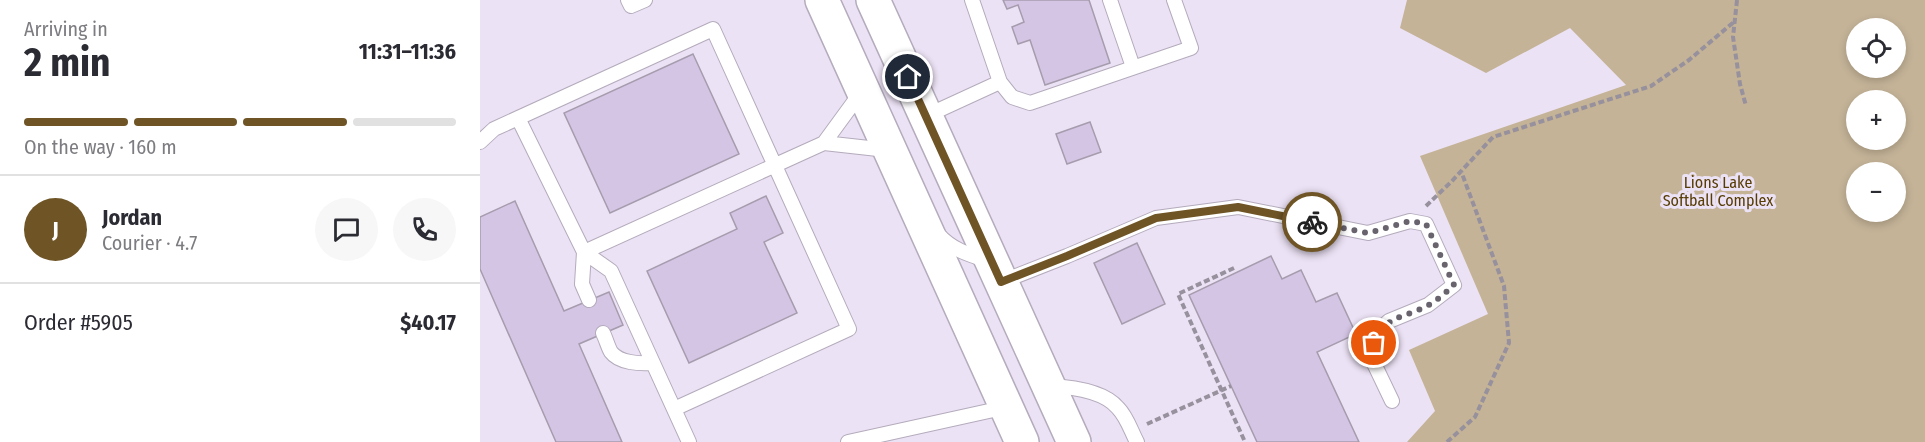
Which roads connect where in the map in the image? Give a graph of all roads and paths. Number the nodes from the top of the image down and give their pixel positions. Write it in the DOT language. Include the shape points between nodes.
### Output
graph roads {
  1 [pos="628,0"];
  2 [pos="645,0"];
  3 [pos="822,0"];
  4 [pos="873,0"];
  5 [pos="972,0"];
  6 [pos="1110,0"];
  7 [pos="1174,0"];
  8 [pos="1737,0"];
  9 [pos="1735,21"];
  10 [pos="1133,67"];
  11 [pos="1000,82"];
  12 [pos="863,90"];
  13 [pos="1746,106"];
  14 [pos="926,116"];
  15 [pos="518,118"];
  16 [pos="480,142"];
  17 [pos="824,143"];
  18 [pos="890,150"];
  19 [pos="775,165"];
  20 [pos="1461,171"];
  21 [pos="918,213"];
  22 [pos="1410,221"];
  23 [pos="584,252"];
  24 [pos="1234,268"];
  25 [pos="996,270"];
  26 [pos="589,300"];
  27 [pos="603,333"];
  28 [pos="653,363"];
  29 [pos="1048,386"];
  30 [pos="1231,386"];
  31 [pos="1221,391"];
  32 [pos="1392,401"];
  33 [pos="1006,407"];
  34 [pos="674,409"];
  35 [pos="1147,424"];
  36 [pos="689,442"];
  37 [pos="848,442"];
  38 [pos="1022,442"];
  39 [pos="1074,442"];
  40 [pos="1137,442"];
  41 [pos="1245,442"];
  42 [pos="1447,442"];
  1 -- 2 [label="lane" via="631,6"];
  3 -- 12 [label="highway"];
  4 -- 14 [label="highway"];
  5 -- 11 [label="lane"];
  6 -- 10 [label="lane"];
  7 -- 10 [label="lane" via="1191,48"];
  8 -- 9 [label="path"];
  9 -- 13 [label="path" via="1734,45"];
  9 -- 20 [label="path" via="1651,86 1493,137"];
  10 -- 11 [label="lane" via="1030,103 1012,97"];
  11 -- 14 [label="lane"];
  12 -- 17 [label="lane"];
  12 -- 18 [label="highway"];
  14 -- 25 [label="highway"];
  15 -- 16 [label="lane" via="494,129"];
  15 -- 19 [label="lane" via="713,29"];
  15 -- 23 [label="lane"];
  17 -- 18 [label="lane"];
  17 -- 19 [label="lane"];
  18 -- 21 [label="highway"];
  19 -- 23 [label="lane"];
  19 -- 34 [label="lane" via="849,329"];
  20 -- 22 [label="path"];
  20 -- 42 [label="path" via="1504,286 1509,343 1475,417"];
  21 -- 25 [label="lane" via="946,243 968,255 992,261"];
  21 -- 33 [label="highway"];
  22 -- 25 [label="lane" via="1368,233 1238,207 1156,218 1067,256"];
  22 -- 32 [label="lane" via="1426,224 1454,285 1428,305 1389,321 1378,332 1370,355"];
  23 -- 26 [label="lane" via="582,284"];
  23 -- 28 [label="lane" via="611,271"];
  24 -- 31 [label="path" via="1178,294"];
  25 -- 29 [label="highway"];
  27 -- 28 [label="lane" via="615,356"];
  28 -- 34 [label="lane"];
  29 -- 39 [label="highway"];
  29 -- 40 [label="lane" via="1084,390 1111,402 1125,418"];
  30 -- 31 [label="path"];
  31 -- 35 [label="path"];
  31 -- 41 [label="path"];
  33 -- 37 [label="lane"];
  33 -- 38 [label="highway"];
  34 -- 36 [label="lane"];
}
